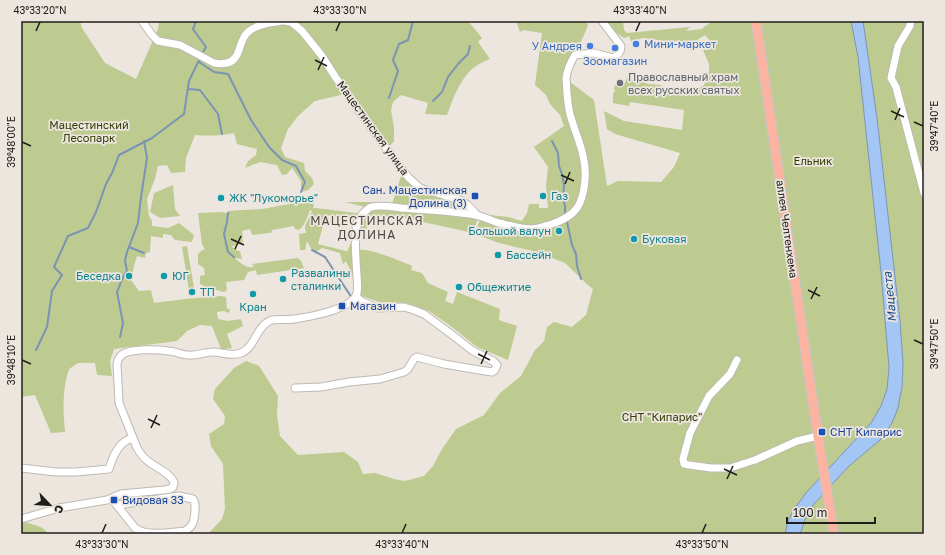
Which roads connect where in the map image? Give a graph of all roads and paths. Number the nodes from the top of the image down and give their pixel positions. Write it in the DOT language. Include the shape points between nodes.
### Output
graph roads {
  1 [pos="142,21"];
  2 [pos="283,21"];
  3 [pos="602,21"];
  4 [pos="756,21"];
  5 [pos="912,21"];
  6 [pos="924,194"];
  7 [pos="477,215"];
  8 [pos="356,296"];
  9 [pos="737,360"];
  10 [pos="295,388"];
  11 [pos="818,436"];
  12 [pos="133,438"];
  13 [pos="21,468"];
  14 [pos="112,499"];
  15 [pos="117,505"];
  16 [pos="21,519"];
  17 [pos="834,534"];
  1 -- 2 [label="street, Мацестинская улица" via="156,40 180,45 219,64 235,59 240,45 251,29"];
  2 -- 7 [label="street, Мацестинская улица" via="291,22 302,31 409,178 420,188 466,203"];
  3 -- 7 [label="street, Мацестинская улица" via="621,46 618,55 613,58 594,53 575,55 566,73 570,113 584,157 585,179 579,204 574,212 558,222 530,229"];
  4 -- 11 [label="main road, аллея Челтенхема"];
  5 -- 6 [label="street" via="898,46 891,78 896,87"];
  7 -- 8 [label="street, Мацестинская улица" via="382,206 372,207 364,212 356,231"];
  8 -- 10 [label="street" via="377,308 404,307 424,314 473,351 493,361 497,365 495,370 492,372 473,369 417,357 404,372 380,379"];
  8 -- 12 [label="street" via="346,306 317,315 272,320 260,330 249,348 234,355 211,352 188,355 143,350 125,353 118,359 117,364 118,402"];
  9 -- 11 [label="street" via="730,374 708,396 690,433 684,464 730,468 797,441"];
  11 -- 17 [label="main road, аллея Челтенхема"];
  12 -- 13 [label="street" via="119,446 109,469 56,472"];
  12 -- 14 [label="street" via="144,458 171,476 173,487 121,494"];
  14 -- 15 [label="street"];
  14 -- 16 [label="street" via="59,508"];
  15 -- 15 [label="street" via="178,496 193,499 194,522 186,531 146,533 135,528"];
}
